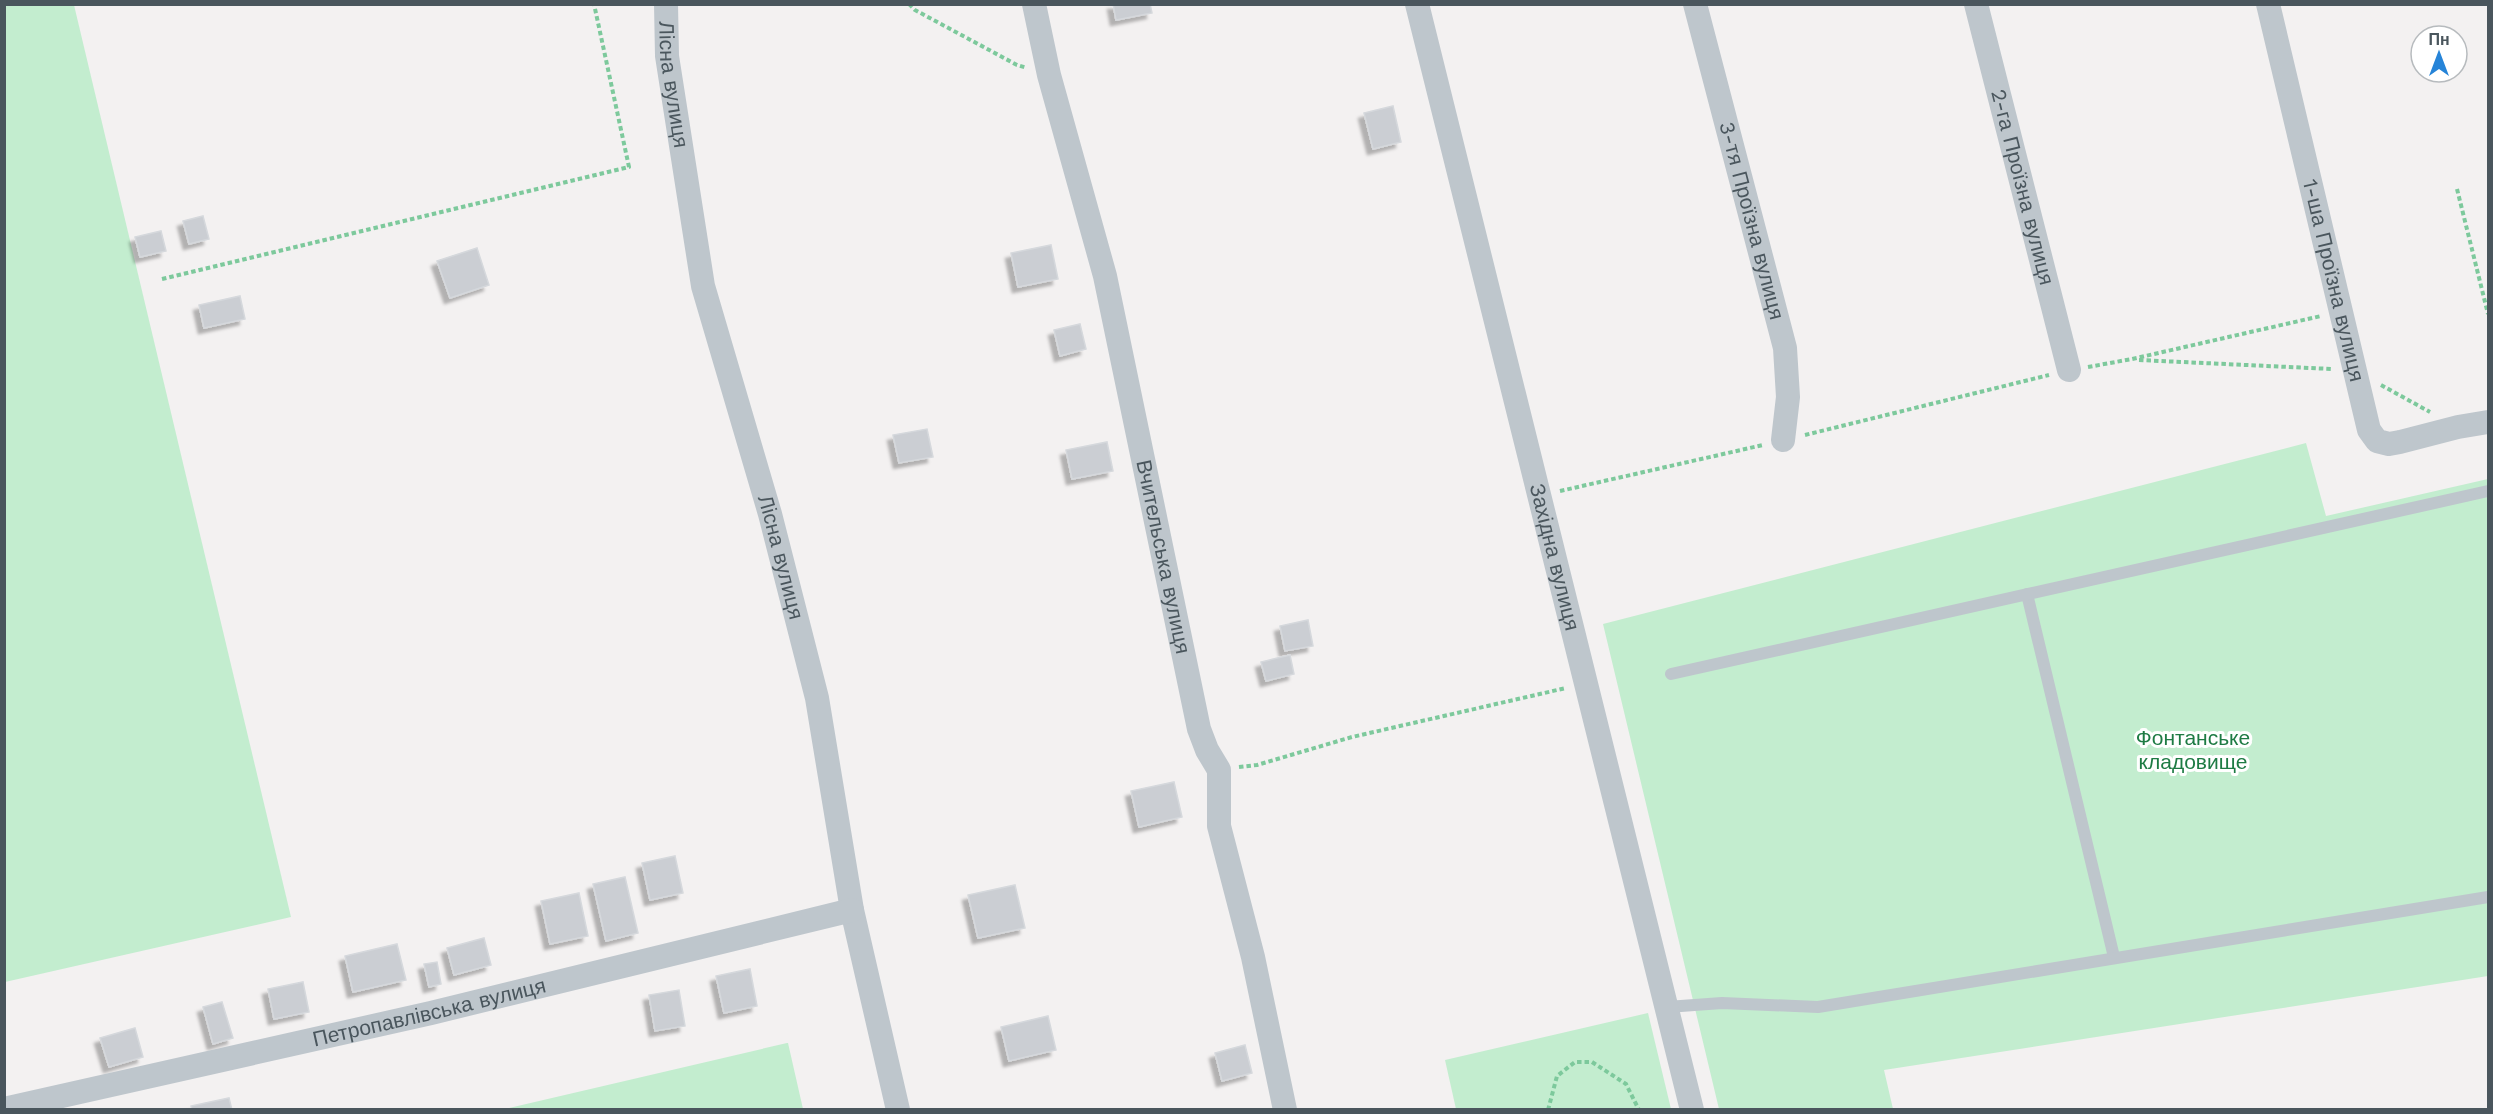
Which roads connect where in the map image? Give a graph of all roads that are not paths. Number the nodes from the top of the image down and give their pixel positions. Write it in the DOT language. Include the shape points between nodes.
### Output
graph roads {
  1 [pos="666,4"];
  2 [pos="1034,4"];
  3 [pos="1417,4"];
  4 [pos="1695,4"];
  5 [pos="1976,4"];
  6 [pos="2268,4"];
  7 [pos="2069,370"];
  8 [pos="2488,422"];
  9 [pos="1784,440"];
  10 [pos="2488,492"];
  11 [pos="2027,594"];
  12 [pos="1671,674"];
  13 [pos="2488,897"];
  14 [pos="852,910"];
  15 [pos="2114,957"];
  16 [pos="1667,1007"];
  17 [pos="4,1109"];
  18 [pos="898,1110"];
  19 [pos="1285,1110"];
  20 [pos="1692,1110"];
  1 -- 14 [label="street, Лісна вулиця" via="667,56 703,286 771,514 817,698"];
  2 -- 19 [label="street, Вчительська вулиця" via="1049,75 1105,276 1199,729 1219,770 1219,826 1253,957"];
  3 -- 16 [label="street, Західна вулиця"];
  4 -- 9 [label="street, 3-тя Проїзна вулиця" via="1785,348 1788,397"];
  5 -- 7 [label="street, 2-га Проїзна вулиця"];
  6 -- 8 [label="street, 1-ша Проїзна вулиця" via="2369,430 2377,441 2389,444"];
  10 -- 11 [label="lane"];
  11 -- 12 [label="lane"];
  11 -- 15 [label="lane"];
  13 -- 15 [label="lane"];
  14 -- 17 [label="street, Петропавлівська вулиця" via="430,1013"];
  14 -- 18 [label="street, Лісна вулиця"];
  15 -- 16 [label="lane" via="1818,1006 1722,1003"];
  16 -- 20 [label="street, Західна вулиця"];
}
